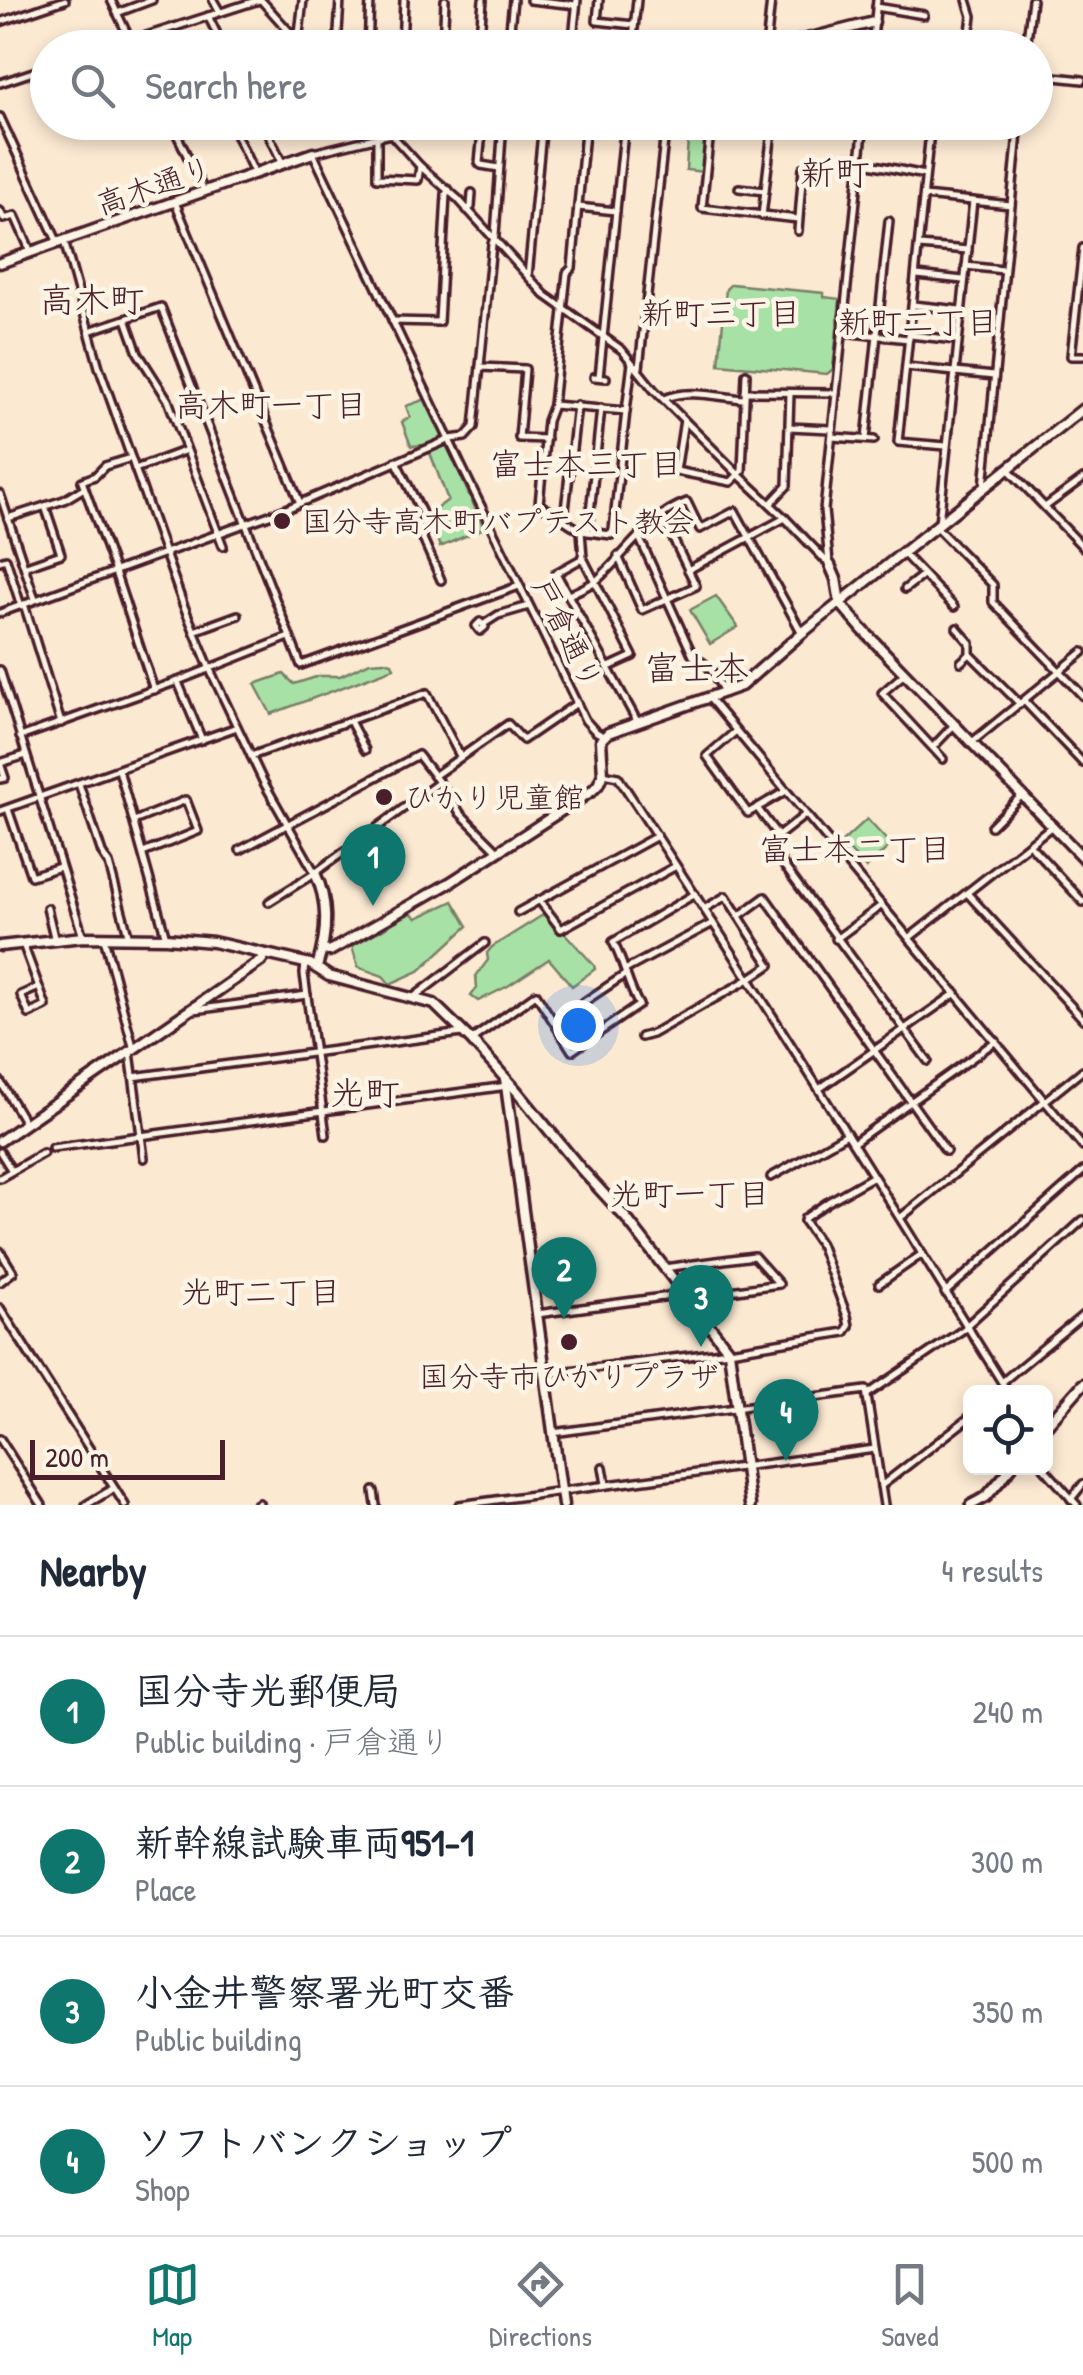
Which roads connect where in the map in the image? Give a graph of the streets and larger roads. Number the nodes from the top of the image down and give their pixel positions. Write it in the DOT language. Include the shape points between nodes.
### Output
graph roads {
  1 [pos="64,0"];
  2 [pos="111,0"];
  3 [pos="152,0"];
  4 [pos="213,0"];
  5 [pos="260,0"];
  6 [pos="303,0"];
  7 [pos="340,0"];
  8 [pos="370,0"];
  9 [pos="404,0"];
  10 [pos="445,0"];
  11 [pos="483,0"];
  12 [pos="513,0"];
  13 [pos="530,0"];
  14 [pos="599,0"];
  15 [pos="637,0"];
  16 [pos="772,0"];
  17 [pos="966,0"];
  18 [pos="1032,0"];
  19 [pos="576,3"];
  20 [pos="876,4"];
  21 [pos="117,12"];
  22 [pos="220,12"];
  23 [pos="924,14"];
  24 [pos="208,16"];
  25 [pos="0,22"];
  26 [pos="874,22"];
  27 [pos="634,25"];
  28 [pos="125,30"];
  29 [pos="170,30"];
  30 [pos="215,30"];
  31 [pos="287,30"];
  32 [pos="302,30"];
  33 [pos="338,30"];
  34 [pos="369,30"];
  35 [pos="403,30"];
  36 [pos="444,30"];
  37 [pos="480,30"];
  38 [pos="510,30"];
  39 [pos="574,30"];
  40 [pos="634,30"];
  41 [pos="770,30"];
  42 [pos="843,30"];
  43 [pos="873,30"];
  44 [pos="970,30"];
  45 [pos="1028,30"];
  46 [pos="30,73"];
  47 [pos="1053,77"];
  48 [pos="1083,80"];
  49 [pos="0,82"];
  50 [pos="0,116"];
  51 [pos="179,140"];
  52 [pos="238,140"];
  53 [pos="271,140"];
  54 [pos="372,140"];
  55 [pos="377,140"];
  56 [pos="400,140"];
  57 [pos="481,140"];
  58 [pos="502,140"];
  59 [pos="542,140"];
  60 [pos="584,140"];
  61 [pos="623,140"];
  62 [pos="664,140"];
  63 [pos="709,140"];
  64 [pos="771,140"];
  65 [pos="862,140"];
  66 [pos="929,140"];
  67 [pos="1016,140"];
  68 [pos="313,153"];
  69 [pos="860,162"];
  70 [pos="283,164"];
  71 [pos="420,166"];
  72 [pos="500,168"];
  73 [pos="803,168"];
  74 [pos="254,174"];
  75 [pos="926,174"];
  76 [pos="739,188"];
  77 [pos="448,190"];
  78 [pos="204,191"];
  79 [pos="766,191"];
  80 [pos="472,193"];
  81 [pos="924,196"];
  82 [pos="973,201"];
  83 [pos="174,202"];
  84 [pos="1011,204"];
  85 [pos="578,207"];
  86 [pos="0,210"];
  87 [pos="467,210"];
  88 [pos="616,211"];
  89 [pos="762,216"];
  90 [pos="798,220"];
  91 [pos="889,221"];
  92 [pos="798,231"];
  93 [pos="494,241"];
  94 [pos="60,242"];
  95 [pos="919,246"];
  96 [pos="1083,248"];
  97 [pos="968,250"];
  98 [pos="31,252"];
  99 [pos="0,262"];
  100 [pos="966,266"];
  101 [pos="1004,270"];
  102 [pos="916,275"];
  103 [pos="528,276"];
  104 [pos="965,280"];
  105 [pos="913,305"];
  106 [pos="564,309"];
  107 [pos="961,310"];
  108 [pos="126,319"];
  109 [pos="392,321"];
  110 [pos="89,331"];
  111 [pos="842,332"];
  112 [pos="603,336"];
  113 [pos="876,336"];
  114 [pos="909,337"];
  115 [pos="958,340"];
  116 [pos="1083,356"];
  117 [pos="632,363"];
  118 [pos="480,367"];
  119 [pos="906,367"];
  120 [pos="639,371"];
  121 [pos="954,372"];
  122 [pos="746,374"];
  123 [pos="994,376"];
  124 [pos="600,377"];
  125 [pos="790,392"];
  126 [pos="836,393"];
  127 [pos="745,396"];
  128 [pos="663,399"];
  129 [pos="554,405"];
  130 [pos="577,406"];
  131 [pos="601,408"];
  132 [pos="1083,409"];
  133 [pos="626,411"];
  134 [pos="684,420"];
  135 [pos="789,427"];
  136 [pos="832,429"];
  137 [pos="831,437"];
  138 [pos="450,439"];
  139 [pos="546,439"];
  140 [pos="946,446"];
  141 [pos="185,450"];
  142 [pos="131,458"];
  143 [pos="396,461"];
  144 [pos="1008,468"];
  145 [pos="135,469"];
  146 [pos="739,475"];
  147 [pos="1083,479"];
  148 [pos="84,488"];
  149 [pos="984,488"];
  150 [pos="0,494"];
  151 [pos="300,503"];
  152 [pos="770,503"];
  153 [pos="46,506"];
  154 [pos="1045,507"];
  155 [pos="662,516"];
  156 [pos="8,518"];
  157 [pos="785,518"];
  158 [pos="564,519"];
  159 [pos="937,524"];
  160 [pos="246,525"];
  161 [pos="417,525"];
  162 [pos="408,528"];
  163 [pos="584,531"];
  164 [pos="218,534"];
  165 [pos="639,537"];
  166 [pos="749,538"];
  167 [pos="222,546"];
  168 [pos="1083,547"];
  169 [pos="166,552"];
  170 [pos="902,552"];
  171 [pos="618,556"];
  172 [pos="583,558"];
  173 [pos="0,561"];
  174 [pos="830,564"];
  175 [pos="24,566"];
  176 [pos="114,570"];
  177 [pos="688,570"];
  178 [pos="923,575"];
  179 [pos="441,580"];
  180 [pos="595,582"];
  181 [pos="519,586"];
  182 [pos="906,589"];
  183 [pos="569,595"];
  184 [pos="667,599"];
  185 [pos="36,600"];
  186 [pos="840,603"];
  187 [pos="22,605"];
  188 [pos="529,606"];
  189 [pos="954,607"];
  190 [pos="0,613"];
  191 [pos="238,615"];
  192 [pos="484,624"];
  193 [pos="957,628"];
  194 [pos="194,631"];
  195 [pos="802,632"];
  196 [pos="289,637"];
  197 [pos="1083,652"];
  198 [pos="970,654"];
  199 [pos="961,662"];
  200 [pos="608,667"];
  201 [pos="210,669"];
  202 [pos="0,670"];
  203 [pos="1060,671"];
  204 [pos="904,674"];
  205 [pos="178,681"];
  206 [pos="154,690"];
  207 [pos="725,693"];
  208 [pos="1083,696"];
  209 [pos="709,698"];
  210 [pos="577,703"];
  211 [pos="1022,703"];
  212 [pos="350,721"];
  213 [pos="637,721"];
  214 [pos="62,723"];
  215 [pos="954,726"];
  216 [pos="237,727"];
  217 [pos="736,731"];
  218 [pos="603,736"];
  219 [pos="20,737"];
  220 [pos="202,740"];
  221 [pos="971,743"];
  222 [pos="933,747"];
  223 [pos="365,750"];
  224 [pos="26,755"];
  225 [pos="251,756"];
  226 [pos="460,756"];
  227 [pos="944,759"];
  228 [pos="0,763"];
  229 [pos="1083,763"];
  230 [pos="118,770"];
  231 [pos="603,774"];
  232 [pos="434,776"];
  233 [pos="0,779"];
  234 [pos="440,782"];
  235 [pos="79,784"];
  236 [pos="786,790"];
  237 [pos="1022,795"];
  238 [pos="40,798"];
  239 [pos="8,809"];
  240 [pos="758,809"];
  241 [pos="0,812"];
  242 [pos="806,814"];
  243 [pos="134,821"];
  244 [pos="286,825"];
  245 [pos="991,826"];
  246 [pos="1052,826"];
  247 [pos="657,836"];
  248 [pos="778,836"];
  249 [pos="1028,844"];
  250 [pos="240,850"];
  251 [pos="498,851"];
  252 [pos="142,853"];
  253 [pos="1083,858"];
  254 [pos="61,866"];
  255 [pos="677,866"];
  256 [pos="315,873"];
  257 [pos="968,893"];
  258 [pos="695,894"];
  259 [pos="540,900"];
  260 [pos="269,902"];
  261 [pos="1083,902"];
  262 [pos="882,905"];
  263 [pos="47,908"];
  264 [pos="704,910"];
  265 [pos="518,912"];
  266 [pos="738,916"];
  267 [pos="713,923"];
  268 [pos="84,938"];
  269 [pos="104,938"];
  270 [pos="128,938"];
  271 [pos="166,938"];
  272 [pos="910,938"];
  273 [pos="836,939"];
  274 [pos="55,941"];
  275 [pos="485,943"];
  276 [pos="23,944"];
  277 [pos="0,946"];
  278 [pos="322,950"];
  279 [pos="266,954"];
  280 [pos="305,964"];
  281 [pos="317,967"];
  282 [pos="625,972"];
  283 [pos="749,979"];
  284 [pos="39,987"];
  285 [pos="956,993"];
  286 [pos="307,995"];
  287 [pos="414,997"];
  288 [pos="191,1010"];
  289 [pos="1083,1019"];
  290 [pos="554,1022"];
  291 [pos="906,1031"];
  292 [pos="464,1032"];
  293 [pos="641,1038"];
  294 [pos="471,1040"];
  295 [pos="996,1041"];
  296 [pos="132,1051"];
  297 [pos="875,1051"];
  298 [pos="314,1052"];
  299 [pos="928,1060"];
  300 [pos="1083,1070"];
  301 [pos="133,1076"];
  302 [pos="0,1080"];
  303 [pos="506,1082"];
  304 [pos="818,1090"];
  305 [pos="1045,1101"];
  306 [pos="912,1103"];
  307 [pos="322,1111"];
  308 [pos="25,1123"];
  309 [pos="847,1134"];
  310 [pos="141,1135"];
  311 [pos="326,1135"];
  312 [pos="2,1136"];
  313 [pos="853,1142"];
  314 [pos="1083,1147"];
  315 [pos="52,1148"];
  316 [pos="0,1152"];
  317 [pos="946,1152"];
  318 [pos="43,1153"];
  319 [pos="144,1158"];
  320 [pos="12,1170"];
  321 [pos="1083,1172"];
  322 [pos="771,1177"];
  323 [pos="874,1177"];
  324 [pos="0,1178"];
  325 [pos="900,1218"];
  326 [pos="1083,1220"];
  327 [pos="0,1251"];
  328 [pos="922,1254"];
  329 [pos="664,1268"];
  330 [pos="0,1282"];
  331 [pos="879,1284"];
  332 [pos="946,1293"];
  333 [pos="686,1295"];
  334 [pos="0,1308"];
  335 [pos="537,1314"];
  336 [pos="1083,1316"];
  337 [pos="967,1326"];
  338 [pos="729,1350"];
  339 [pos="546,1374"];
  340 [pos="1002,1382"];
  341 [pos="1083,1384"];
  342 [pos="1003,1385"];
  343 [pos="868,1394"];
  344 [pos="738,1408"];
  345 [pos="1053,1418"];
  346 [pos="963,1422"];
  347 [pos="554,1433"];
  348 [pos="0,1439"];
  349 [pos="874,1449"];
  350 [pos="745,1466"];
  351 [pos="603,1467"];
  352 [pos="1005,1475"];
  353 [pos="1050,1475"];
  354 [pos="606,1484"];
  355 [pos="1083,1484"];
  356 [pos="881,1486"];
  357 [pos="114,1488"];
  358 [pos="561,1490"];
  359 [pos="374,1491"];
  360 [pos="1071,1499"];
  361 [pos="42,1505"];
  362 [pos="86,1505"];
  363 [pos="125,1505"];
  364 [pos="376,1505"];
  365 [pos="459,1505"];
  366 [pos="563,1505"];
  367 [pos="750,1505"];
  368 [pos="884,1505"];
  369 [pos="971,1505"];
  370 [pos="1077,1505"];
  1 -- 25 [label="street"];
  2 -- 21 [label="street"];
  3 -- 21 [label="street"];
  4 -- 22 [label="street"];
  5 -- 22 [label="street"];
  5 -- 31 [label="street"];
  6 -- 32 [label="street"];
  7 -- 33 [label="street"];
  8 -- 34 [label="street"];
  9 -- 35 [label="street"];
  10 -- 36 [label="street"];
  11 -- 37 [label="street"];
  12 -- 38 [label="street"];
  13 -- 19 [label="street"];
  14 -- 27 [label="street" via="597,21"];
  15 -- 27 [label="street"];
  16 -- 41 [label="street"];
  17 -- 44 [label="street"];
  18 -- 45 [label="street"];
  19 -- 39 [label="street"];
  20 -- 23 [label="street"];
  20 -- 26 [label="street"];
  21 -- 28 [label="street"];
  22 -- 24 [label="street"];
  24 -- 29 [label="street"];
  24 -- 30 [label="street"];
  26 -- 42 [label="street"];
  26 -- 43 [label="street"];
  27 -- 40 [label="street"];
  46 -- 49 [label="street"];
  47 -- 48 [label="street"];
  50 -- 94 [label="street"];
  51 -- 78 [label="street"];
  52 -- 74 [label="street"];
  53 -- 70 [label="street"];
  54 -- 68 [label="street, 高木通り"];
  55 -- 71 [label="street" via="377,178 418,180"];
  56 -- 71 [label="street"];
  57 -- 72 [label="street" via="481,166"];
  58 -- 72 [label="street"];
  59 -- 103 [label="street"];
  60 -- 85 [label="street"];
  61 -- 88 [label="street"];
  62 -- 120 [label="street"];
  63 -- 89 [label="street" via="702,208"];
  64 -- 79 [label="street"];
  65 -- 69 [label="street"];
  66 -- 75 [label="street"];
  67 -- 84 [label="street"];
  68 -- 70 [label="street, 高木通り"];
  68 -- 109 [label="street, 戸倉通り"];
  69 -- 75 [label="street"];
  69 -- 111 [label="street"];
  70 -- 74 [label="street, 高木通り"];
  71 -- 77 [label="street"];
  72 -- 93 [label="street"];
  73 -- 90 [label="street"];
  74 -- 78 [label="street, 高木通り"];
  75 -- 81 [label="street"];
  76 -- 79 [label="street"];
  77 -- 87 [label="street"];
  77 -- 109 [label="street" via="439,322"];
  78 -- 83 [label="street, 高木通り"];
  79 -- 89 [label="street"];
  80 -- 87 [label="street"];
  81 -- 82 [label="street"];
  81 -- 95 [label="street"];
  82 -- 84 [label="street"];
  82 -- 97 [label="street"];
  83 -- 94 [label="street, 高木通り"];
  83 -- 151 [label="street"];
  84 -- 101 [label="street"];
  85 -- 88 [label="street"];
  85 -- 106 [label="street"];
  86 -- 98 [label="street" via="4,219 14,216"];
  87 -- 93 [label="street"];
  88 -- 112 [label="street"];
  89 -- 90 [label="street"];
  90 -- 92 [label="street"];
  91 -- 113 [label="street"];
  93 -- 103 [label="street"];
  93 -- 118 [label="street"];
  94 -- 98 [label="street, 高木通り"];
  94 -- 110 [label="street"];
  95 -- 97 [label="street"];
  95 -- 102 [label="street"];
  96 -- 116 [label="street" via="1071,356"];
  97 -- 100 [label="street"];
  98 -- 99 [label="street, 高木通り"];
  100 -- 101 [label="street"];
  100 -- 104 [label="street"];
  101 -- 123 [label="street"];
  102 -- 104 [label="street"];
  102 -- 105 [label="street"];
  103 -- 106 [label="street"];
  104 -- 107 [label="street"];
  105 -- 107 [label="street"];
  105 -- 114 [label="street"];
  106 -- 112 [label="street"];
  106 -- 129 [label="street"];
  107 -- 115 [label="street"];
  108 -- 110 [label="street"];
  108 -- 141 [label="street" via="168,400"];
  108 -- 160 [label="street" via="161,308"];
  109 -- 138 [label="street, 戸倉通り"];
  110 -- 142 [label="street"];
  111 -- 113 [label="street"];
  111 -- 126 [label="street"];
  112 -- 117 [label="street"];
  112 -- 124 [label="street"];
  113 -- 114 [label="street"];
  113 -- 137 [label="street" via="870,440"];
  114 -- 115 [label="street"];
  114 -- 119 [label="street"];
  115 -- 121 [label="street"];
  117 -- 120 [label="street"];
  117 -- 133 [label="street"];
  118 -- 138 [label="street" via="474,427"];
  118 -- 139 [label="street" via="524,369 519,438"];
  119 -- 121 [label="street"];
  119 -- 140 [label="street" via="898,442"];
  120 -- 128 [label="street"];
  121 -- 123 [label="street"];
  121 -- 140 [label="street"];
  122 -- 127 [label="street"];
  123 -- 149 [label="street"];
  125 -- 126 [label="street"];
  125 -- 127 [label="street"];
  125 -- 135 [label="street"];
  126 -- 136 [label="street"];
  127 -- 128 [label="street"];
  127 -- 146 [label="street"];
  128 -- 134 [label="street"];
  129 -- 130 [label="street"];
  129 -- 139 [label="street"];
  130 -- 131 [label="street"];
  130 -- 158 [label="street"];
  131 -- 133 [label="street"];
  131 -- 163 [label="street"];
  132 -- 144 [label="street"];
  133 -- 163 [label="street" via="613,530"];
  134 -- 146 [label="street"];
  134 -- 146 [label="street" via="676,472 731,482"];
  135 -- 136 [label="street"];
  135 -- 152 [label="street" via="787,486"];
  136 -- 137 [label="street"];
  137 -- 174 [label="street" via="824,510"];
  138 -- 143 [label="street"];
  138 -- 181 [label="street, 戸倉通り"];
  139 -- 158 [label="street" via="539,504"];
  140 -- 159 [label="street"];
  141 -- 145 [label="street"];
  141 -- 164 [label="street"];
  142 -- 145 [label="street"];
  142 -- 148 [label="street" via="105,466 82,481"];
  143 -- 151 [label="street"];
  143 -- 161 [label="street" via="426,521"];
  144 -- 149 [label="street"];
  144 -- 154 [label="street"];
  145 -- 169 [label="street"];
  146 -- 152 [label="street"];
  147 -- 154 [label="street"];
  148 -- 153 [label="street"];
  148 -- 176 [label="street"];
  149 -- 159 [label="street"];
  150 -- 156 [label="street"];
  151 -- 160 [label="street"];
  152 -- 157 [label="street"];
  153 -- 156 [label="street"];
  153 -- 175 [label="street" via="61,554"];
  154 -- 168 [label="street"];
  155 -- 165 [label="street"];
  155 -- 166 [label="street" via="687,502 700,528 736,511"];
  155 -- 177 [label="street"];
  156 -- 175 [label="street"];
  157 -- 166 [label="street"];
  157 -- 174 [label="street"];
  158 -- 163 [label="street"];
  159 -- 170 [label="street"];
  159 -- 203 [label="street" via="993,585 993,602"];
  160 -- 164 [label="street"];
  160 -- 196 [label="street"];
  161 -- 162 [label="street"];
  161 -- 179 [label="street"];
  163 -- 172 [label="street"];
  164 -- 167 [label="street"];
  164 -- 169 [label="street"];
  165 -- 171 [label="street"];
  165 -- 184 [label="street"];
  166 -- 177 [label="street"];
  166 -- 195 [label="street"];
  169 -- 176 [label="street"];
  169 -- 194 [label="street"];
  170 -- 178 [label="street"];
  170 -- 186 [label="street"];
  171 -- 180 [label="street"];
  171 -- 184 [label="street" via="642,610"];
  172 -- 180 [label="street"];
  172 -- 183 [label="street" via="556,573"];
  173 -- 187 [label="street" via="6,559"];
  174 -- 186 [label="street"];
  175 -- 185 [label="street"];
  176 -- 185 [label="street"];
  176 -- 206 [label="street"];
  177 -- 184 [label="street" via="696,586"];
  178 -- 182 [label="street"];
  178 -- 189 [label="street"];
  180 -- 183 [label="street"];
  180 -- 200 [label="street" via="633,656"];
  181 -- 188 [label="street, 戸倉通り"];
  181 -- 196 [label="street" via="301,666"];
  183 -- 200 [label="street"];
  184 -- 207 [label="street" via="693,656"];
  185 -- 187 [label="street"];
  186 -- 195 [label="street"];
  186 -- 204 [label="street"];
  187 -- 190 [label="street"];
  187 -- 214 [label="street"];
  188 -- 192 [label="street"];
  188 -- 210 [label="street, 戸倉通り"];
  191 -- 194 [label="street"];
  193 -- 198 [label="street"];
  194 -- 201 [label="street"];
  195 -- 207 [label="street"];
  196 -- 201 [label="street"];
  197 -- 203 [label="street"];
  198 -- 199 [label="street"];
  198 -- 211 [label="street"];
  200 -- 213 [label="street"];
  201 -- 205 [label="street"];
  201 -- 216 [label="street"];
  202 -- 219 [label="street"];
  203 -- 208 [label="street"];
  203 -- 211 [label="street"];
  204 -- 215 [label="street"];
  204 -- 222 [label="street" via="882,694"];
  205 -- 206 [label="street"];
  205 -- 220 [label="street"];
  206 -- 214 [label="street"];
  207 -- 209 [label="street"];
  209 -- 213 [label="street"];
  209 -- 217 [label="street"];
  210 -- 218 [label="street, 戸倉通り"];
  210 -- 226 [label="street" via="522,740 508,724"];
  211 -- 221 [label="street"];
  211 -- 229 [label="street"];
  212 -- 223 [label="street"];
  212 -- 225 [label="street"];
  212 -- 226 [label="street" via="427,694"];
  213 -- 218 [label="street"];
  214 -- 219 [label="street"];
  215 -- 221 [label="street"];
  215 -- 222 [label="street"];
  216 -- 220 [label="street"];
  216 -- 225 [label="street"];
  217 -- 236 [label="street"];
  217 -- 240 [label="street" via="706,756 748,813"];
  218 -- 231 [label="street"];
  219 -- 224 [label="street"];
  220 -- 230 [label="street"];
  221 -- 237 [label="street"];
  222 -- 227 [label="street"];
  224 -- 228 [label="street"];
  224 -- 238 [label="street"];
  225 -- 244 [label="street"];
  226 -- 232 [label="street"];
  228 -- 233 [label="street"];
  230 -- 235 [label="street"];
  230 -- 243 [label="street"];
  231 -- 247 [label="street" via="618,777"];
  231 -- 251 [label="street" via="592,791"];
  232 -- 234 [label="street"];
  232 -- 244 [label="street" via="418,755"];
  234 -- 251 [label="street"];
  234 -- 256 [label="street"];
  235 -- 238 [label="street"];
  235 -- 270 [label="street" via="110,864"];
  236 -- 240 [label="street"];
  236 -- 242 [label="street"];
  237 -- 245 [label="street"];
  237 -- 246 [label="street"];
  238 -- 239 [label="street"];
  238 -- 254 [label="street"];
  239 -- 241 [label="street"];
  239 -- 254 [label="street" via="31,876"];
  240 -- 248 [label="street"];
  242 -- 248 [label="street"];
  242 -- 262 [label="street"];
  243 -- 252 [label="street"];
  243 -- 252 [label="street" via="186,800 198,831"];
  244 -- 250 [label="street"];
  244 -- 256 [label="street"];
  246 -- 249 [label="street"];
  246 -- 253 [label="street"];
  247 -- 255 [label="street"];
  247 -- 259 [label="street"];
  248 -- 273 [label="street" via="768,844"];
  249 -- 257 [label="street"];
  249 -- 261 [label="street"];
  251 -- 278 [label="street"];
  252 -- 271 [label="street"];
  254 -- 268 [label="street"];
  255 -- 258 [label="street"];
  255 -- 259 [label="street" via="561,928"];
  256 -- 260 [label="street"];
  256 -- 278 [label="street" via="326,912"];
  257 -- 272 [label="street"];
  257 -- 289 [label="street"];
  258 -- 264 [label="street"];
  258 -- 282 [label="street" via="613,942"];
  259 -- 265 [label="street"];
  262 -- 272 [label="street"];
  262 -- 273 [label="street"];
  263 -- 274 [label="street"];
  264 -- 266 [label="street" via="726,896"];
  264 -- 267 [label="street"];
  266 -- 283 [label="street" via="770,965"];
  266 -- 297 [label="street" via="765,896"];
  267 -- 282 [label="street"];
  267 -- 283 [label="street"];
  268 -- 269 [label="street"];
  268 -- 274 [label="street"];
  269 -- 270 [label="street"];
  269 -- 296 [label="street"];
  270 -- 271 [label="street"];
  271 -- 279 [label="street"];
  272 -- 285 [label="street"];
  273 -- 291 [label="street"];
  274 -- 276 [label="street"];
  275 -- 287 [label="street"];
  276 -- 277 [label="street"];
  276 -- 284 [label="street"];
  278 -- 281 [label="street"];
  279 -- 280 [label="street"];
  279 -- 288 [label="street"];
  280 -- 281 [label="street"];
  280 -- 286 [label="street"];
  281 -- 287 [label="street" via="329,976"];
  282 -- 290 [label="street"];
  282 -- 290 [label="street" via="639,1004 572,1051"];
  283 -- 293 [label="street"];
  283 -- 304 [label="street"];
  284 -- 284 [label="street" via="46,1006 29,1014 21,995"];
  285 -- 291 [label="street"];
  285 -- 295 [label="street"];
  286 -- 288 [label="street"];
  286 -- 298 [label="street"];
  287 -- 292 [label="street" via="434,1004"];
  288 -- 296 [label="street"];
  290 -- 294 [label="street" via="536,994"];
  291 -- 297 [label="street"];
  291 -- 299 [label="street"];
  292 -- 294 [label="street"];
  292 -- 298 [label="street"];
  294 -- 303 [label="street"];
  295 -- 305 [label="street"];
  295 -- 306 [label="street"];
  296 -- 301 [label="street"];
  296 -- 308 [label="street"];
  297 -- 304 [label="street"];
  297 -- 306 [label="street"];
  298 -- 301 [label="street"];
  298 -- 307 [label="street"];
  300 -- 305 [label="street"];
  301 -- 310 [label="street"];
  302 -- 308 [label="street"];
  303 -- 307 [label="street"];
  303 -- 329 [label="street"];
  303 -- 335 [label="street"];
  304 -- 309 [label="street"];
  305 -- 314 [label="street"];
  305 -- 325 [label="street"];
  306 -- 313 [label="street"];
  306 -- 317 [label="street"];
  307 -- 310 [label="street"];
  307 -- 311 [label="street"];
  308 -- 312 [label="street"];
  309 -- 313 [label="street"];
  309 -- 322 [label="street"];
  310 -- 315 [label="street"];
  310 -- 319 [label="street"];
  313 -- 323 [label="street"];
  316 -- 320 [label="street"];
  318 -- 320 [label="street"];
  320 -- 324 [label="street"];
  321 -- 332 [label="street"];
  323 -- 325 [label="street"];
  323 -- 338 [label="street" via="804,1221 820,1244 847,1316 846,1332"];
  325 -- 328 [label="street"];
  326 -- 337 [label="street"];
  327 -- 330 [label="street" via="13,1272"];
  328 -- 331 [label="street"];
  328 -- 332 [label="street"];
  329 -- 333 [label="street"];
  329 -- 333 [label="street" via="754,1256 779,1284"];
  332 -- 337 [label="street"];
  333 -- 335 [label="street"];
  333 -- 338 [label="street"];
  334 -- 357 [label="street"];
  335 -- 339 [label="street"];
  336 -- 340 [label="street"];
  337 -- 340 [label="street"];
  337 -- 343 [label="street"];
  338 -- 339 [label="street"];
  338 -- 344 [label="street"];
  339 -- 347 [label="street"];
  340 -- 342 [label="street"];
  341 -- 345 [label="street"];
  343 -- 344 [label="street"];
  343 -- 349 [label="street"];
  344 -- 347 [label="street"];
  344 -- 350 [label="street"];
  346 -- 356 [label="street"];
  347 -- 358 [label="street"];
  348 -- 361 [label="street"];
  349 -- 350 [label="street"];
  349 -- 356 [label="street"];
  350 -- 354 [label="street"];
  350 -- 367 [label="street"];
  351 -- 354 [label="street"];
  352 -- 369 [label="street"];
  353 -- 360 [label="street"];
  354 -- 358 [label="street"];
  355 -- 360 [label="street"];
  356 -- 368 [label="street"];
  357 -- 362 [label="street"];
  357 -- 363 [label="street"];
  358 -- 365 [label="street"];
  358 -- 366 [label="street"];
  359 -- 364 [label="street"];
  360 -- 370 [label="street"];
}
